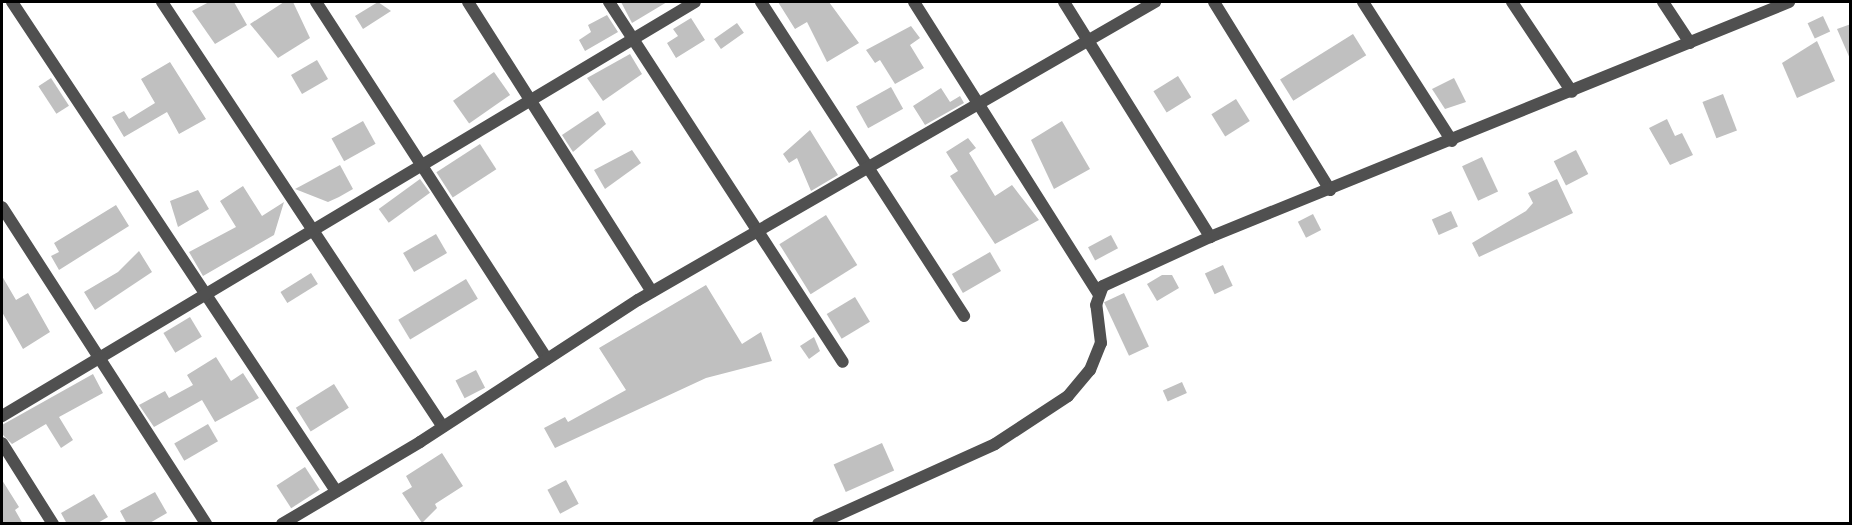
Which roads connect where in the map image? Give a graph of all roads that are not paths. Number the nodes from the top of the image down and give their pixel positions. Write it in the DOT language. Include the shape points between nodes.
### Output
graph roads {
  1 [pos="12,2"];
  2 [pos="162,2"];
  3 [pos="315,2"];
  4 [pos="468,2"];
  5 [pos="609,2"];
  6 [pos="695,2"];
  7 [pos="761,2"];
  8 [pos="914,2"];
  9 [pos="1064,2"];
  10 [pos="1155,2"];
  11 [pos="1214,2"];
  12 [pos="1363,2"];
  13 [pos="1512,2"];
  14 [pos="1663,2"];
  15 [pos="1789,2"];
  16 [pos="633,39"];
  17 [pos="1088,41"];
  18 [pos="1690,43"];
  19 [pos="1572,92"];
  20 [pos="533,99"];
  21 [pos="980,105"];
  22 [pos="1452,141"];
  23 [pos="422,165"];
  24 [pos="869,169"];
  25 [pos="1330,190"];
  26 [pos="2,207"];
  27 [pos="312,231"];
  28 [pos="758,232"];
  29 [pos="1210,237"];
  30 [pos="652,292"];
  31 [pos="1098,293"];
  32 [pos="206,294"];
  33 [pos="964,316"];
  34 [pos="100,357"];
  35 [pos="547,359"];
  36 [pos="843,362"];
  37 [pos="2,416"];
  38 [pos="443,427"];
  39 [pos="2,443"];
  40 [pos="336,491"];
  41 [pos="53,524"];
  42 [pos="206,524"];
  43 [pos="282,524"];
  44 [pos="818,524"];
  1 -- 32 [label="street"];
  2 -- 27 [label="street"];
  3 -- 23 [label="street"];
  4 -- 20 [label="street"];
  5 -- 16 [label="street"];
  6 -- 16 [label="street"];
  7 -- 24 [label="street"];
  8 -- 21 [label="street"];
  9 -- 17 [label="street"];
  10 -- 17 [label="street"];
  11 -- 25 [label="street"];
  12 -- 22 [label="street"];
  13 -- 19 [label="street"];
  14 -- 18 [label="street"];
  15 -- 18 [label="street"];
  16 -- 20 [label="street"];
  16 -- 28 [label="street"];
  17 -- 21 [label="street"];
  17 -- 29 [label="street"];
  18 -- 19 [label="street"];
  19 -- 22 [label="street"];
  20 -- 23 [label="street"];
  20 -- 30 [label="street"];
  21 -- 24 [label="street"];
  21 -- 31 [label="street"];
  22 -- 25 [label="street"];
  23 -- 27 [label="street"];
  23 -- 35 [label="street"];
  24 -- 28 [label="street"];
  24 -- 33 [label="street"];
  25 -- 29 [label="street"];
  26 -- 34 [label="street"];
  27 -- 32 [label="street"];
  27 -- 38 [label="street"];
  28 -- 30 [label="street"];
  28 -- 36 [label="street"];
  29 -- 31 [label="street"];
  30 -- 35 [label="street"];
  31 -- 44 [label="street" via="1101,343 1090,370 1068,396 995,444"];
  32 -- 34 [label="street"];
  32 -- 40 [label="street"];
  34 -- 37 [label="street"];
  34 -- 42 [label="street"];
  35 -- 38 [label="street"];
  38 -- 40 [label="street"];
  39 -- 41 [label="street"];
  40 -- 43 [label="street"];
}
